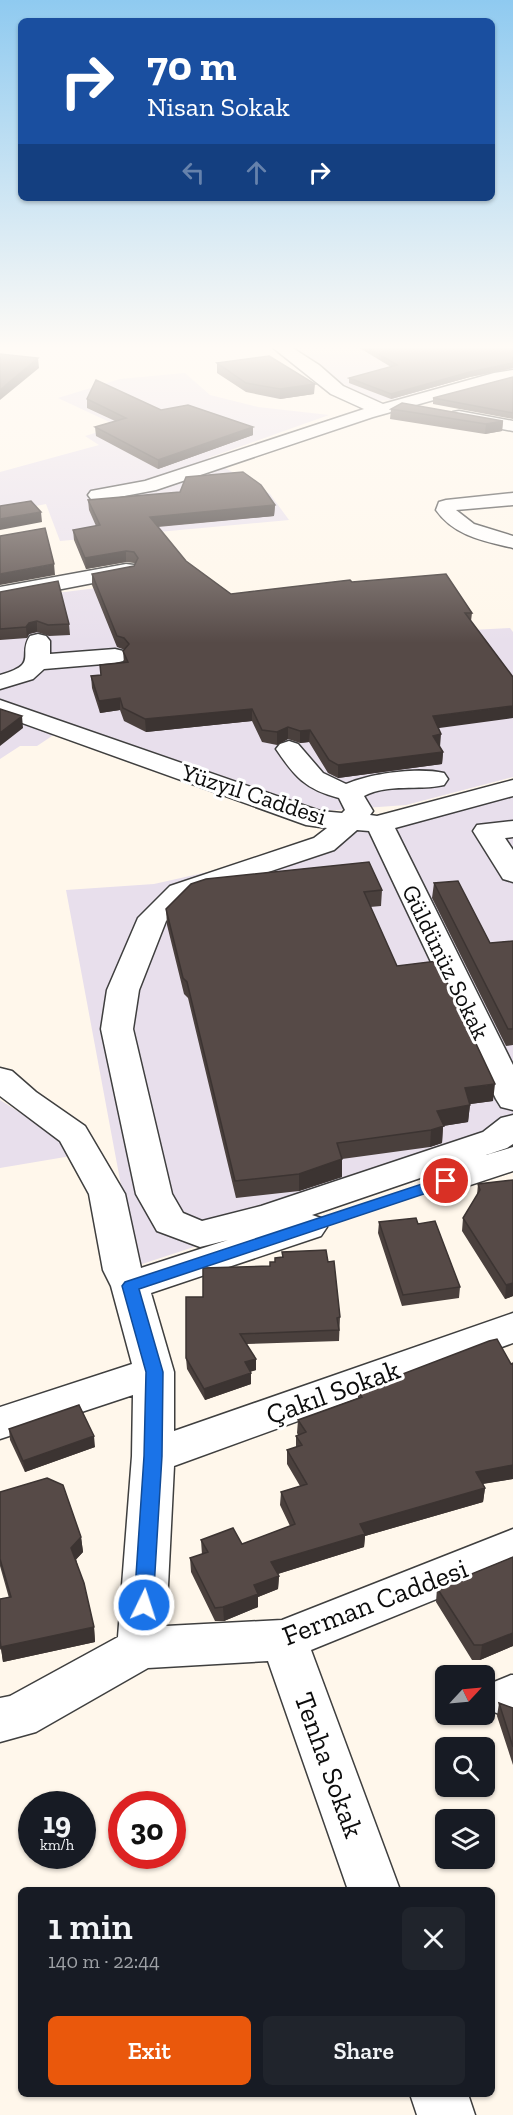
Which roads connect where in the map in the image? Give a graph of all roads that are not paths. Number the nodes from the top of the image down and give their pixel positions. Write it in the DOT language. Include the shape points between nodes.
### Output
graph roads {
  1 [pos="272,446"];
  2 [pos="98,495"];
  3 [pos="513,499"];
  4 [pos="513,542"];
  5 [pos="126,570"];
  6 [pos="0,594"];
  7 [pos="115,656"];
  8 [pos="0,682"];
  9 [pos="0,707"];
  10 [pos="289,749"];
  11 [pos="435,779"];
  12 [pos="513,788"];
  13 [pos="360,813"];
  14 [pos="513,829"];
  15 [pos="513,873"];
  16 [pos="0,1078"];
  17 [pos="513,1099"];
  18 [pos="513,1125"];
  19 [pos="513,1159"];
  20 [pos="130,1286"];
  21 [pos="513,1328"];
  22 [pos="154,1372"];
  23 [pos="0,1423"];
  24 [pos="153,1456"];
  25 [pos="513,1548"];
  26 [pos="284,1640"];
  27 [pos="141,1648"];
  28 [pos="0,1720"];
  29 [pos="373,1887"];
  30 [pos="441,2097"];
  31 [pos="446,2115"];
  1 -- 2 [label="street" via="149,486"];
  3 -- 4 [label="street" via="446,506 454,521"];
  5 -- 6 [label="street"];
  7 -- 8 [label="street" via="38,650 31,670"];
  9 -- 13 [label="street, Yüzyıl Caddesi" via="316,819"];
  10 -- 13 [label="street" via="306,774"];
  11 -- 13 [label="street" via="356,788"];
  12 -- 13 [label="street, Yüzyıl Caddesi" via="412,813"];
  13 -- 17 [label="street, Güldünüz Sokak"];
  13 -- 18 [label="street" via="324,844 180,892 153,918 123,990 117,1029 154,1194 170,1222 200,1234 268,1217 379,1181 495,1140"];
  14 -- 15 [label="street" via="487,831"];
  16 -- 20 [label="street" via="73,1134 107,1194 122,1270"];
  19 -- 20 [label="street"];
  20 -- 22 [label="street"];
  21 -- 24 [label="street, Çakıl Sokak"];
  22 -- 23 [label="street"];
  22 -- 24 [label="street"];
  24 -- 27 [label="street"];
  25 -- 26 [label="street, Ferman Caddesi"];
  26 -- 27 [label="street, Ferman Caddesi"];
  26 -- 29 [label="street, Tenha Sokak"];
  27 -- 28 [label="street, Ferman Caddesi" via="19,1716"];
  30 -- 31 [label="street"];
}
